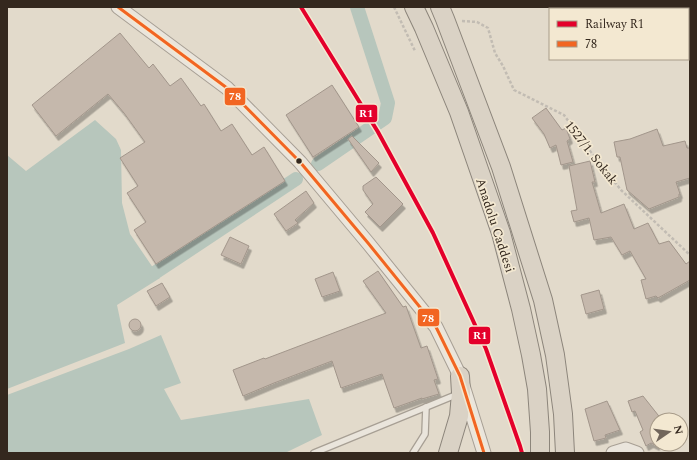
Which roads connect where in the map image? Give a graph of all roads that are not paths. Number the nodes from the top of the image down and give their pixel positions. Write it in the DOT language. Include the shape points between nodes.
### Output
graph roads {
  1 [pos="118,7"];
  2 [pos="414,7"];
  3 [pos="443,13"];
  4 [pos="460,385"];
  5 [pos="426,407"];
  6 [pos="314,453"];
  7 [pos="413,453"];
  8 [pos="448,453"];
  9 [pos="484,453"];
  10 [pos="540,453"];
  11 [pos="565,453"];
  12 [pos="613,453"];
  13 [pos="637,453"];
  1 -- 4 [label="street" via="226,88 300,162 436,327"];
  2 -- 10 [label="highway, Anadolu Caddesi" via="459,112 501,233 531,355 537,389"];
  3 -- 11 [label="highway, Anadolu Caddesi" via="501,167 543,300 555,355"];
  4 -- 5 [label="lane"];
  4 -- 8 [label="highway" via="459,416"];
  4 -- 9 [label="street"];
  5 -- 6 [label="lane"];
  5 -- 7 [label="lane" via="425,434"];
  12 -- 13 [label="street" via="626,449"];
}
